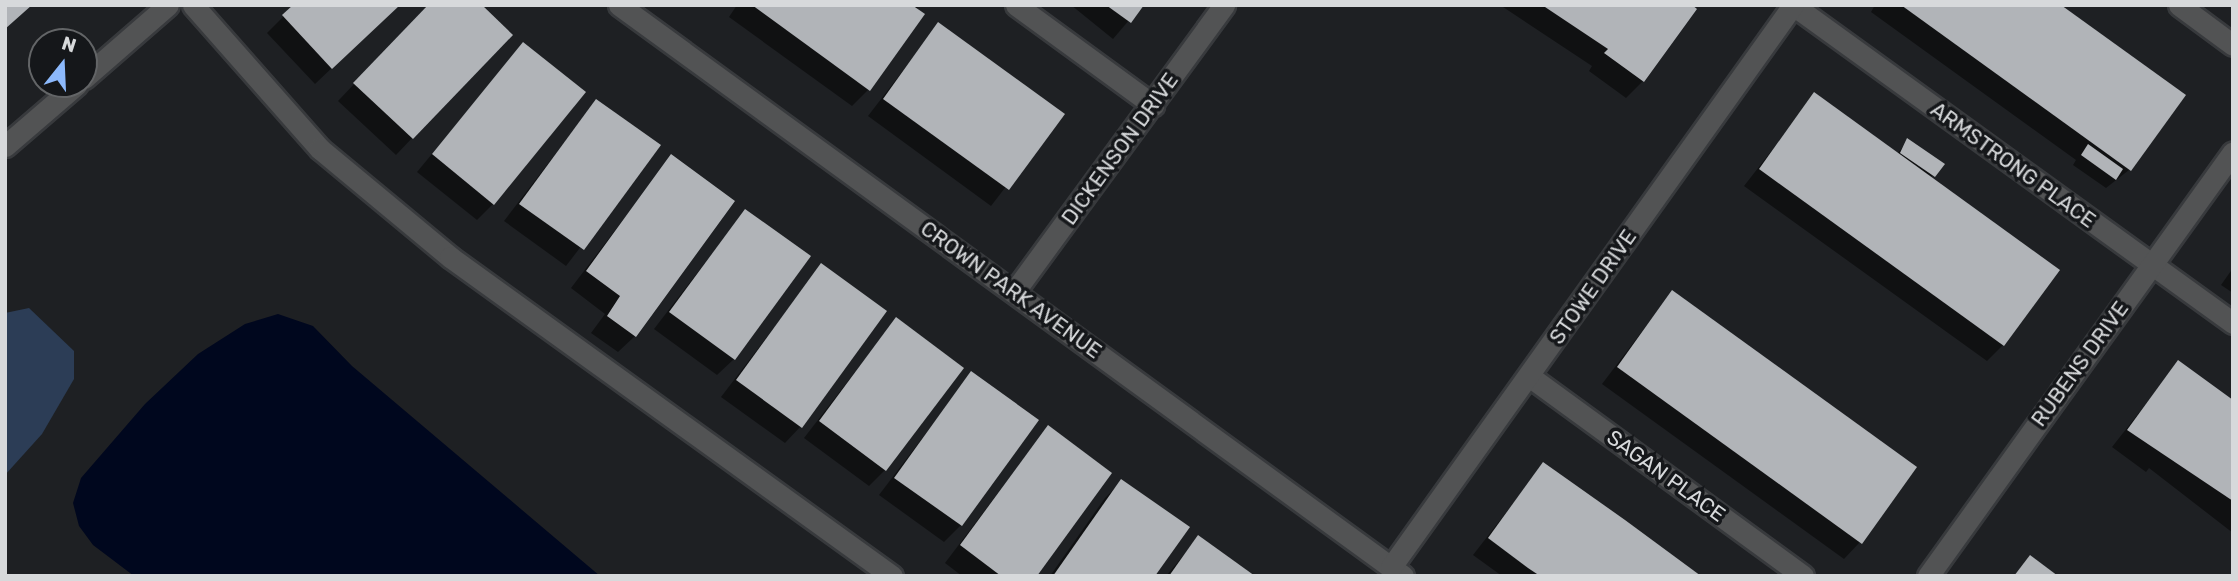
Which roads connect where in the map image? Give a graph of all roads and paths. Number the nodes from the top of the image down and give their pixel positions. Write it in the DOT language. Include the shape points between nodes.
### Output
graph roads {
  1 [pos="168,5"];
  2 [pos="193,5"];
  3 [pos="619,5"];
  4 [pos="1016,5"];
  5 [pos="1224,5"];
  6 [pos="1793,5"];
  7 [pos="2179,5"];
  8 [pos="2233,45"];
  9 [pos="98,66"];
  10 [pos="61,98"];
  11 [pos="1153,105"];
  12 [pos="5,146"];
  13 [pos="2233,152"];
  14 [pos="2152,265"];
  15 [pos="1014,292"];
  16 [pos="2233,323"];
  17 [pos="1529,376"];
  18 [pos="1397,572"];
  19 [pos="892,576"];
  20 [pos="1802,576"];
  21 [pos="1928,576"];
  1 -- 9 [label="street"];
  2 -- 19 [label="street" via="320,149 450,257"];
  3 -- 15 [label="street, CROWN PARK AVENUE"];
  4 -- 11 [label="street"];
  5 -- 11 [label="street, DICKENSON DRIVE"];
  6 -- 14 [label="street, ARMSTRONG PLACE"];
  6 -- 17 [label="street, STOWE DRIVE"];
  7 -- 8 [label="street"];
  10 -- 12 [label="street"];
  11 -- 15 [label="street, DICKENSON DRIVE"];
  13 -- 14 [label="street, RUBENS DRIVE"];
  14 -- 16 [label="street, ARMSTRONG PLACE"];
  14 -- 21 [label="street, RUBENS DRIVE"];
  15 -- 18 [label="street, CROWN PARK AVENUE"];
  17 -- 18 [label="street, STOWE DRIVE"];
  17 -- 20 [label="street, SAGAN PLACE"];
}
